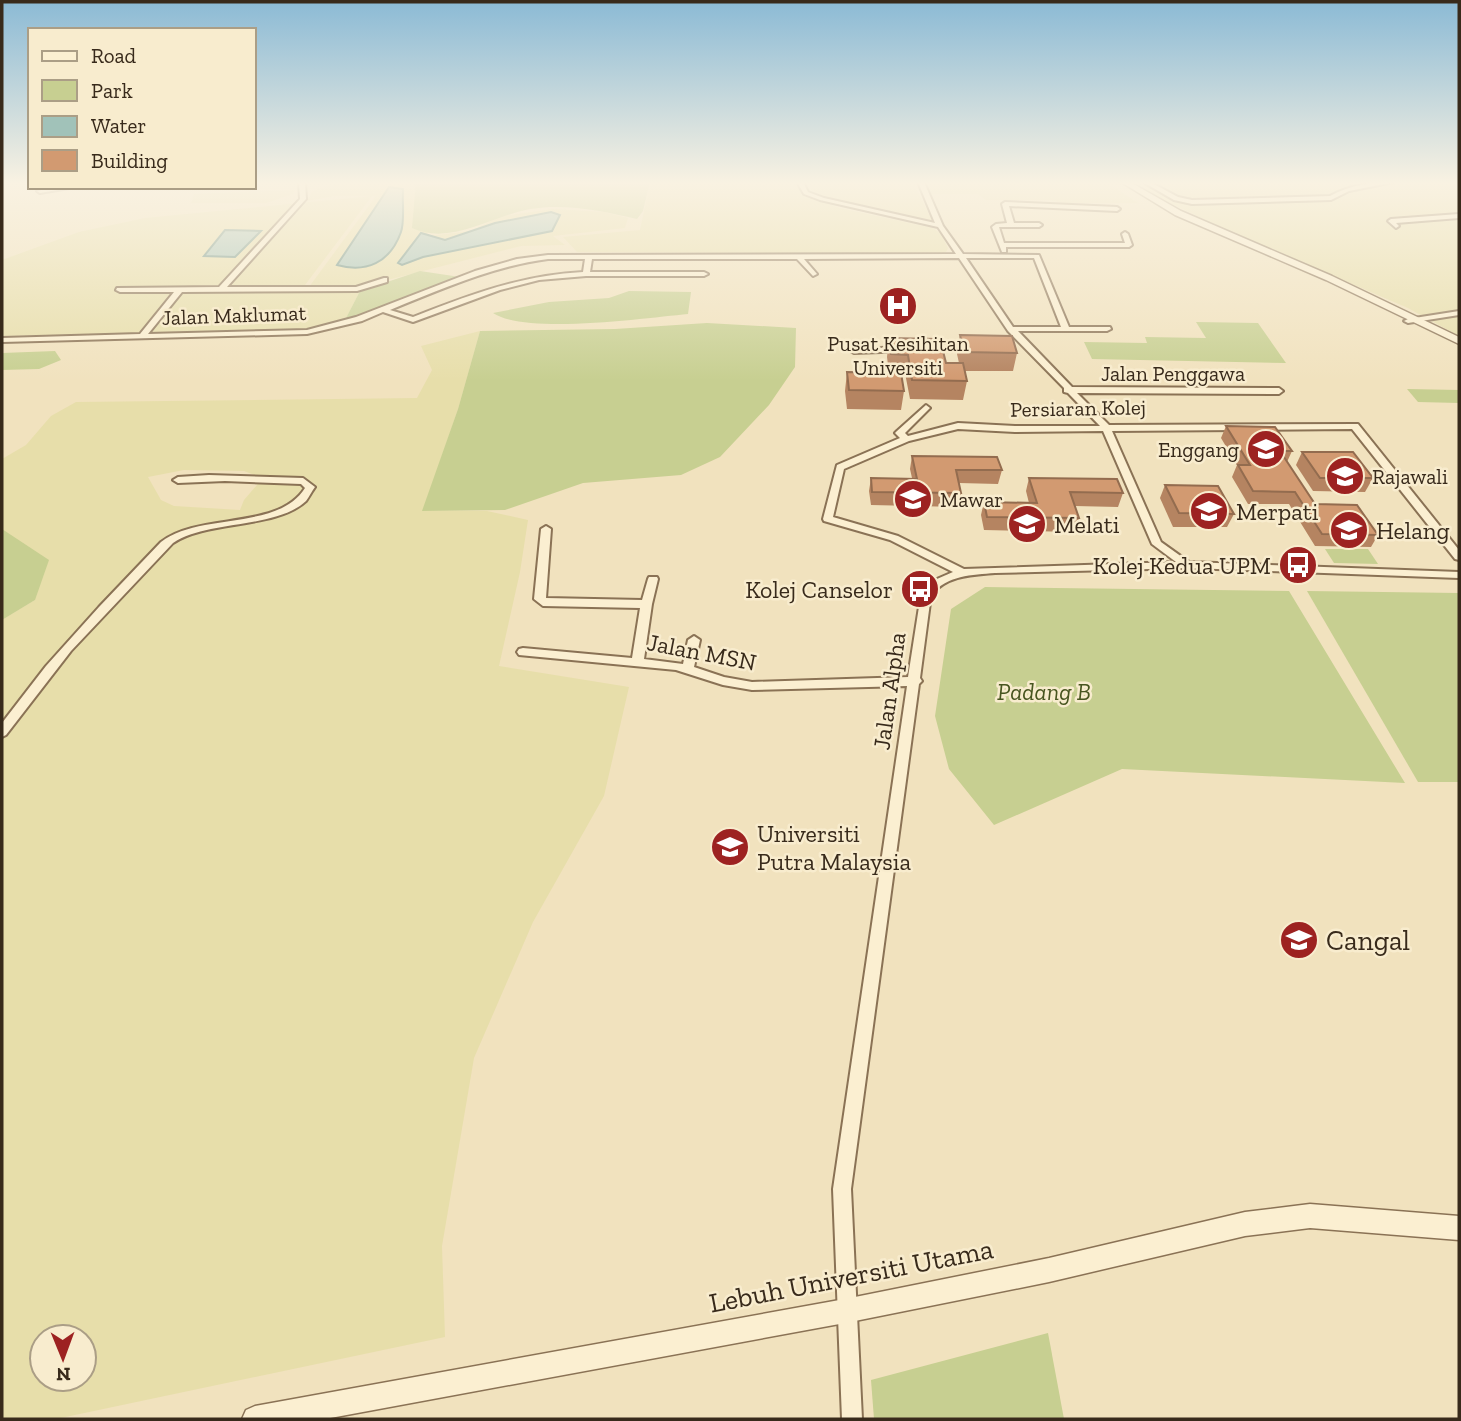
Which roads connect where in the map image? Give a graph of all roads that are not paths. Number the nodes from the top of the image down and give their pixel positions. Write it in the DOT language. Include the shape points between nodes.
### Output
graph roads {
  1 [pos="259,248"];
  2 [pos="951,248"];
  3 [pos="955,248"];
  4 [pos="1003,248"];
  5 [pos="1258,248"];
  6 [pos="1005,255"];
  7 [pos="933,256"];
  8 [pos="589,257"];
  9 [pos="727,258"];
  10 [pos="800,258"];
  11 [pos="962,259"];
  12 [pos="586,271"];
  13 [pos="727,271"];
  14 [pos="1314,273"];
  15 [pos="704,274"];
  16 [pos="813,274"];
  17 [pos="532,277"];
  18 [pos="384,281"];
  19 [pos="580,283"];
  20 [pos="120,290"];
  21 [pos="221,290"];
  22 [pos="179,291"];
  23 [pos="384,310"];
  24 [pos="1401,312"];
  25 [pos="1459,313"];
  26 [pos="1441,319"];
  27 [pos="1459,321"];
  28 [pos="1417,322"];
  29 [pos="1011,329"];
  30 [pos="1066,329"];
  31 [pos="1107,329"];
  32 [pos="1448,334"];
  33 [pos="143,335"];
  34 [pos="2,340"];
  35 [pos="1459,341"];
  36 [pos="1024,343"];
  37 [pos="1010,344"];
  38 [pos="984,345"];
  39 [pos="1459,350"];
  40 [pos="854,351"];
  41 [pos="1068,390"];
  42 [pos="1279,391"];
  43 [pos="926,408"];
  44 [pos="1105,426"];
  45 [pos="906,439"];
  46 [pos="178,480"];
  47 [pos="547,529"];
  48 [pos="1157,544"];
  49 [pos="1459,557"];
  50 [pos="1128,565"];
  51 [pos="1189,565"];
  52 [pos="1459,571"];
  53 [pos="962,572"];
  54 [pos="653,579"];
  55 [pos="646,604"];
  56 [pos="694,640"];
  57 [pos="523,652"];
  58 [pos="638,660"];
  59 [pos="688,669"];
  60 [pos="916,681"];
  61 [pos="2,732"];
  62 [pos="1459,1228"];
  63 [pos="845,1311"];
  64 [pos="255,1419"];
  65 [pos="852,1419"];
  1 -- 21 [label="street"];
  2 -- 7 [label="street"];
  3 -- 11 [label="street"];
  4 -- 6 [label="street"];
  5 -- 14 [label="street"];
  6 -- 11 [label="street"];
  6 -- 30 [label="street" via="1037,256"];
  7 -- 10 [label="street, Jalan Maklumat"];
  7 -- 11 [label="street"];
  8 -- 9 [label="street, Jalan Maklumat"];
  8 -- 12 [label="street"];
  8 -- 23 [label="street, Jalan Maklumat" via="517,261"];
  9 -- 10 [label="street, Jalan Maklumat"];
  9 -- 13 [label="street"];
  10 -- 16 [label="street"];
  11 -- 29 [label="street"];
  12 -- 15 [label="street"];
  12 -- 17 [label="street"];
  14 -- 24 [label="street"];
  14 -- 28 [label="street"];
  17 -- 19 [label="street"];
  17 -- 23 [label="street" via="413,320"];
  18 -- 21 [label="street" via="357,289"];
  20 -- 22 [label="street"];
  21 -- 22 [label="street"];
  22 -- 33 [label="street"];
  23 -- 33 [label="street, Jalan Maklumat" via="340,326 286,334"];
  24 -- 26 [label="street"];
  24 -- 28 [label="street"];
  25 -- 26 [label="street"];
  26 -- 27 [label="street"];
  26 -- 28 [label="street"];
  26 -- 32 [label="street"];
  28 -- 32 [label="street"];
  28 -- 39 [label="street"];
  29 -- 30 [label="street"];
  29 -- 36 [label="street"];
  30 -- 31 [label="street"];
  32 -- 35 [label="street"];
  33 -- 34 [label="street, Jalan Maklumat"];
  36 -- 37 [label="street"];
  36 -- 41 [label="street"];
  38 -- 40 [label="street"];
  41 -- 42 [label="street, Jalan Penggawa"];
  41 -- 44 [label="street"];
  43 -- 45 [label="street" via="900,433"];
  44 -- 45 [label="street, Persiaran Kolej" via="958,426"];
  44 -- 48 [label="street"];
  44 -- 49 [label="street, Persiaran Kolej" via="1355,426"];
  45 -- 53 [label="street, Persiaran Kolej" via="840,467 828,519 894,538"];
  46 -- 61 [label="street" via="235,476 250,481 303,481 310,487 301,500 269,514 175,538 96,614"];
  47 -- 55 [label="street" via="539,599"];
  48 -- 50 [label="street" via="1146,557"];
  48 -- 51 [label="street"];
  50 -- 51 [label="street, Jalan Alpha"];
  50 -- 53 [label="street, Jalan Alpha"];
  51 -- 52 [label="street, Jalan Alpha"];
  53 -- 60 [label="street, Jalan Alpha" via="934,584 926,594"];
  54 -- 55 [label="street"];
  55 -- 58 [label="street"];
  56 -- 59 [label="street"];
  57 -- 58 [label="street, Jalan MSN"];
  58 -- 59 [label="street, Jalan MSN"];
  59 -- 60 [label="street, Jalan MSN" via="752,686"];
  60 -- 63 [label="street, Jalan Alpha" via="842,1189"];
  62 -- 63 [label="street, Lebuh Universiti Utama" via="1310,1216 1245,1224"];
  63 -- 64 [label="street, Lebuh Universiti Utama"];
  63 -- 65 [label="street, Jalan Alpha"];
}
